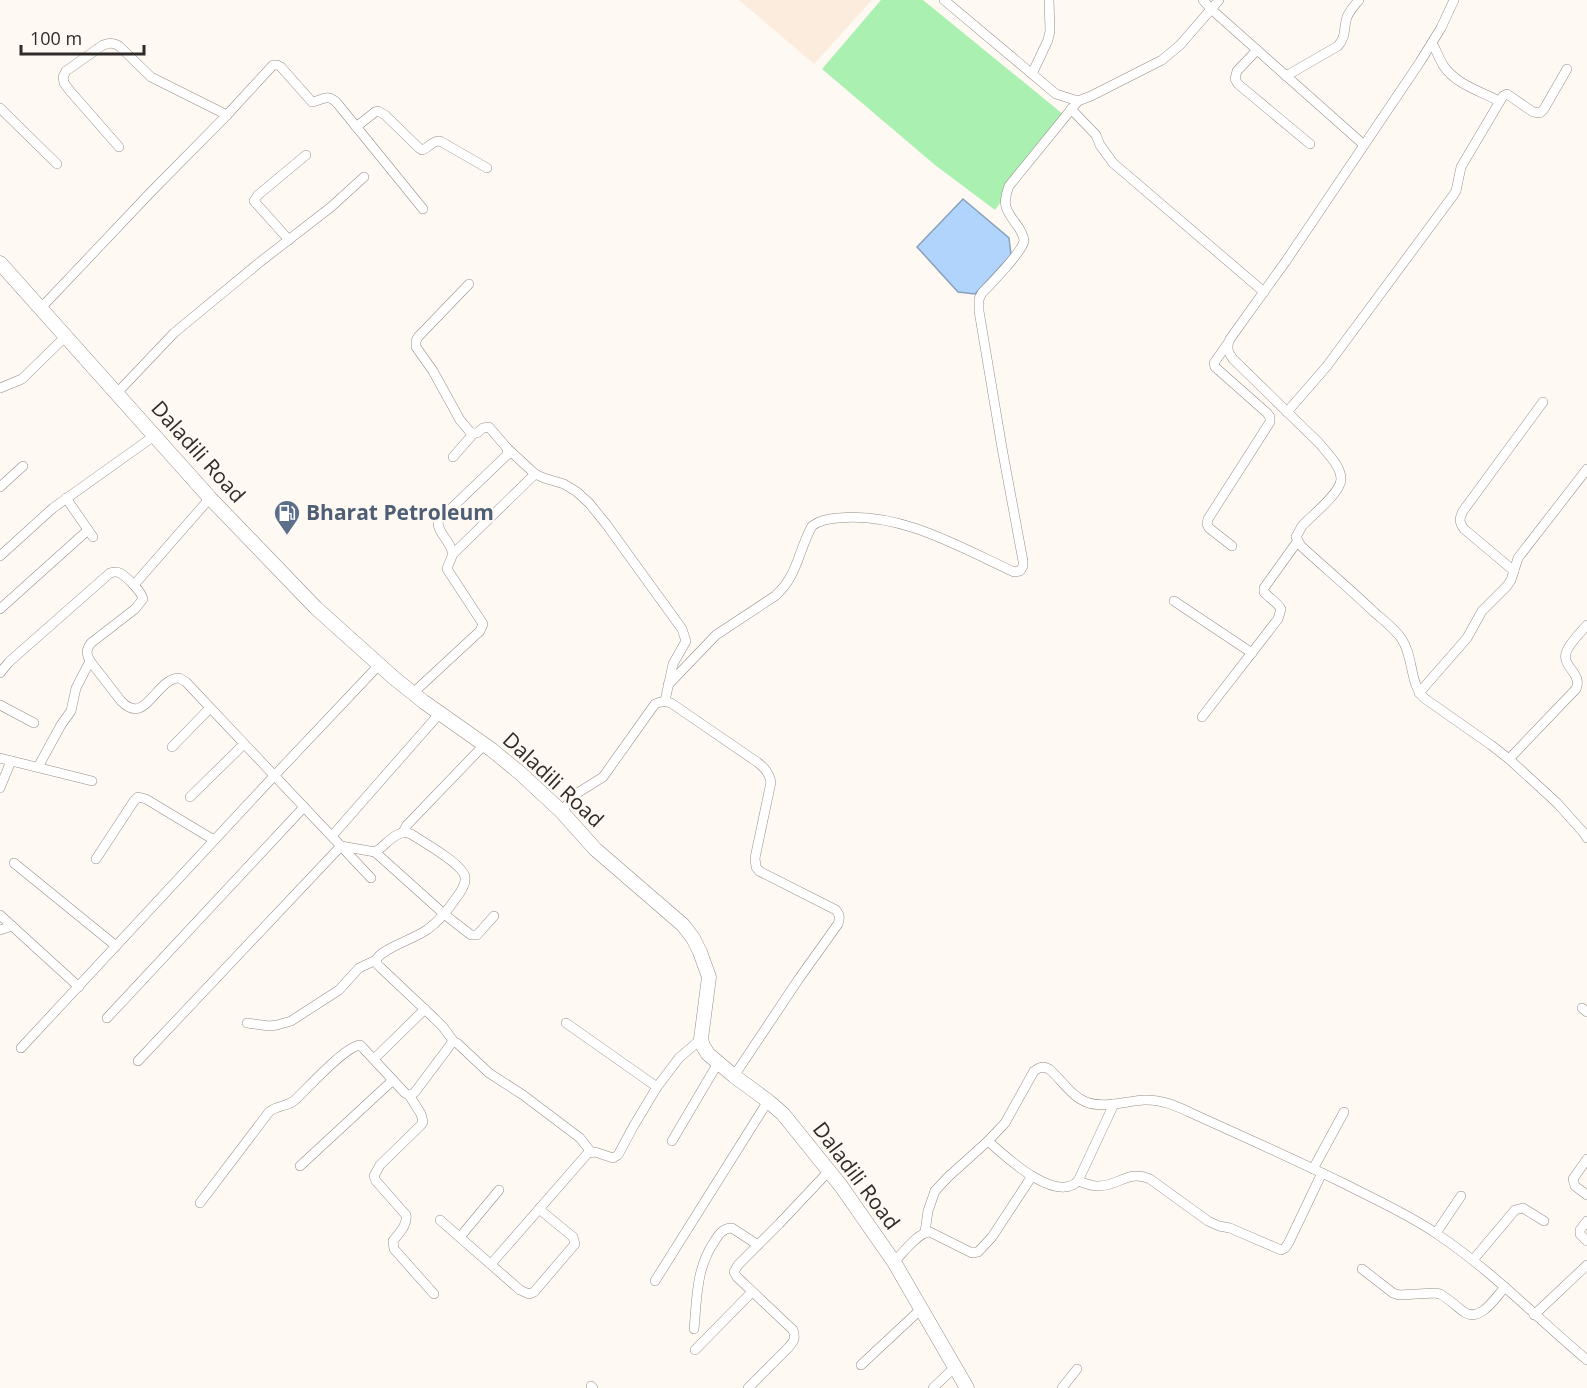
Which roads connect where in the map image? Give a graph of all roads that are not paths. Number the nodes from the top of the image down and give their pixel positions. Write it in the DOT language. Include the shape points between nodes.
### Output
graph roads {
  1 [pos="944,0"];
  2 [pos="1049,0"];
  3 [pos="1203,0"];
  4 [pos="1219,0"];
  5 [pos="1359,0"];
  6 [pos="1454,0"];
  7 [pos="1211,9"];
  8 [pos="1432,43"];
  9 [pos="1257,50"];
  10 [pos="1567,69"];
  11 [pos="1032,74"];
  12 [pos="1286,76"];
  13 [pos="1499,101"];
  14 [pos="1074,105"];
  15 [pos="0,108"];
  16 [pos="227,115"];
  17 [pos="356,127"];
  18 [pos="1310,144"];
  19 [pos="1364,145"];
  20 [pos="119,147"];
  21 [pos="306,155"];
  22 [pos="57,164"];
  23 [pos="487,168"];
  24 [pos="364,177"];
  25 [pos="423,209"];
  26 [pos="289,240"];
  27 [pos="0,262"];
  28 [pos="469,284"];
  29 [pos="1264,292"];
  30 [pos="40,308"];
  31 [pos="66,336"];
  32 [pos="1228,343"];
  33 [pos="0,388"];
  34 [pos="117,393"];
  35 [pos="1543,402"];
  36 [pos="1287,412"];
  37 [pos="474,434"];
  38 [pos="154,436"];
  39 [pos="507,448"];
  40 [pos="453,457"];
  41 [pos="23,466"];
  42 [pos="1587,469"];
  43 [pos="535,474"];
  44 [pos="0,487"];
  45 [pos="66,498"];
  46 [pos="210,498"];
  47 [pos="1298,542"];
  48 [pos="1232,546"];
  49 [pos="453,554"];
  50 [pos="0,556"];
  51 [pos="1514,571"];
  52 [pos="134,585"];
  53 [pos="1174,601"];
  54 [pos="0,609"];
  55 [pos="1587,625"];
  56 [pos="1251,653"];
  57 [pos="90,661"];
  58 [pos="379,665"];
  59 [pos="0,673"];
  60 [pos="668,686"];
  61 [pos="413,693"];
  62 [pos="1419,693"];
  63 [pos="665,701"];
  64 [pos="0,705"];
  65 [pos="210,708"];
  66 [pos="440,713"];
  67 [pos="1202,717"];
  68 [pos="34,723"];
  69 [pos="244,744"];
  70 [pos="484,745"];
  71 [pos="172,747"];
  72 [pos="0,758"];
  73 [pos="1509,759"];
  74 [pos="11,761"];
  75 [pos="38,767"];
  76 [pos="274,776"];
  77 [pos="92,781"];
  78 [pos="0,788"];
  79 [pos="190,796"];
  80 [pos="304,807"];
  81 [pos="561,811"];
  82 [pos="403,832"];
  83 [pos="332,836"];
  84 [pos="1587,838"];
  85 [pos="214,840"];
  86 [pos="341,846"];
  87 [pos="375,852"];
  88 [pos="96,859"];
  89 [pos="14,863"];
  90 [pos="371,878"];
  91 [pos="444,914"];
  92 [pos="0,915"];
  93 [pos="494,916"];
  94 [pos="12,927"];
  95 [pos="0,930"];
  96 [pos="116,946"];
  97 [pos="376,960"];
  98 [pos="79,987"];
  99 [pos="425,1009"];
  100 [pos="107,1018"];
  101 [pos="247,1023"];
  102 [pos="566,1023"];
  103 [pos="701,1040"];
  104 [pos="454,1042"];
  105 [pos="21,1048"];
  106 [pos="374,1059"];
  107 [pos="138,1061"];
  108 [pos="718,1062"];
  109 [pos="734,1076"];
  110 [pos="393,1080"];
  111 [pos="657,1087"];
  112 [pos="409,1095"];
  113 [pos="768,1101"];
  114 [pos="1114,1104"];
  115 [pos="1344,1112"];
  116 [pos="988,1141"];
  117 [pos="672,1142"];
  118 [pos="591,1152"];
  119 [pos="1587,1159"];
  120 [pos="300,1166"];
  121 [pos="1317,1171"];
  122 [pos="828,1172"];
  123 [pos="1032,1176"];
  124 [pos="1078,1181"];
  125 [pos="499,1190"];
  126 [pos="1587,1195"];
  127 [pos="1461,1196"];
  128 [pos="200,1203"];
  129 [pos="539,1209"];
  130 [pos="440,1220"];
  131 [pos="1544,1221"];
  132 [pos="1587,1221"];
  133 [pos="925,1232"];
  134 [pos="1436,1233"];
  135 [pos="460,1237"];
  136 [pos="1587,1241"];
  137 [pos="758,1245"];
  138 [pos="1473,1260"];
  139 [pos="894,1262"];
  140 [pos="491,1264"];
  141 [pos="1587,1265"];
  142 [pos="1362,1269"];
  143 [pos="655,1281"];
  144 [pos="1505,1287"];
  145 [pos="752,1292"];
  146 [pos="434,1294"];
  147 [pos="921,1309"];
  148 [pos="1534,1315"];
  149 [pos="694,1329"];
  150 [pos="695,1350"];
  151 [pos="1587,1360"];
  152 [pos="861,1365"];
  153 [pos="955,1367"];
  154 [pos="1077,1369"];
  155 [pos="748,1388"];
  156 [pos="933,1388"];
  157 [pos="967,1388"];
  158 [pos="1062,1388"];
  1 -- 11 [label="street"];
  2 -- 11 [label="street" via="1048,40"];
  3 -- 7 [label="street"];
  4 -- 7 [label="street"];
  5 -- 12 [label="street" via="1346,19 1345,34 1338,46"];
  6 -- 8 [label="street"];
  7 -- 9 [label="street"];
  7 -- 14 [label="street" via="1162,60"];
  8 -- 13 [label="street" via="1454,77"];
  8 -- 19 [label="street"];
  9 -- 12 [label="street"];
  9 -- 18 [label="street" via="1237,70 1235,79"];
  10 -- 13 [label="street" via="1540,113 1507,94"];
  11 -- 14 [label="street"];
  12 -- 19 [label="street"];
  13 -- 36 [label="street" via="1461,167 1452,197 1327,366"];
  14 -- 29 [label="street" via="1113,163"];
  14 -- 60 [label="street" via="1009,186 1006,210 1024,242 982,293 979,304 1023,561 1020,571 1014,573 890,520 824,519 812,526 782,590 716,635"];
  15 -- 22 [label="street"];
  16 -- 17 [label="street" via="269,67 277,65 308,100 333,99"];
  16 -- 20 [label="street" via="151,76 119,46 109,43 66,71 63,77 64,84"];
  16 -- 30 [label="street"];
  17 -- 23 [label="street" via="378,111 422,150 440,141"];
  17 -- 25 [label="street"];
  19 -- 29 [label="street"];
  21 -- 26 [label="street" via="254,201"];
  24 -- 26 [label="street"];
  26 -- 34 [label="street" via="174,333"];
  27 -- 30 [label="main road, Daladili Road"];
  28 -- 37 [label="street" via="415,344 460,420"];
  29 -- 32 [label="street"];
  30 -- 31 [label="main road, Daladili Road"];
  31 -- 33 [label="street" via="22,379"];
  31 -- 34 [label="main road, Daladili Road"];
  32 -- 36 [label="street" via="1233,359"];
  32 -- 48 [label="street" via="1215,367 1270,417 1208,519 1209,528"];
  34 -- 38 [label="main road, Daladili Road"];
  35 -- 51 [label="street" via="1460,518 1464,529"];
  36 -- 47 [label="street" via="1319,443 1341,480 1336,491 1302,526 1296,537"];
  37 -- 39 [label="street" via="489,427"];
  37 -- 40 [label="street"];
  38 -- 45 [label="street"];
  38 -- 46 [label="main road, Daladili Road"];
  39 -- 43 [label="street"];
  39 -- 49 [label="street" via="507,456 438,521"];
  41 -- 44 [label="street"];
  42 -- 51 [label="street" via="1518,558"];
  43 -- 49 [label="street"];
  43 -- 60 [label="street" via="564,484 589,503 682,629 686,641"];
  45 -- 50 [label="street"];
  45 -- 54 [label="street" via="91,533"];
  46 -- 52 [label="street"];
  46 -- 58 [label="main road, Daladili Road" via="316,608"];
  47 -- 56 [label="street" via="1264,588 1281,609 1278,619"];
  47 -- 62 [label="street" via="1401,638"];
  49 -- 61 [label="street" via="447,569 482,620 482,628"];
  51 -- 62 [label="street" via="1507,586 1482,611 1467,638"];
  52 -- 57 [label="street" via="143,599 91,643 86,654"];
  52 -- 59 [label="street" via="120,573 110,573"];
  53 -- 56 [label="street"];
  55 -- 73 [label="street" via="1565,656 1578,680 1576,688"];
  56 -- 67 [label="street"];
  57 -- 65 [label="street" via="127,707 134,710 169,680 180,678"];
  57 -- 75 [label="street" via="76,688 71,711"];
  58 -- 61 [label="main road, Daladili Road"];
  58 -- 76 [label="street"];
  60 -- 63 [label="street"];
  61 -- 66 [label="main road, Daladili Road"];
  62 -- 73 [label="street"];
  63 -- 81 [label="street" via="655,704 603,777 579,792"];
  63 -- 109 [label="street" via="765,768 771,782 756,867 840,915 838,924"];
  64 -- 68 [label="street"];
  65 -- 69 [label="street"];
  65 -- 71 [label="street"];
  66 -- 70 [label="main road, Daladili Road"];
  66 -- 83 [label="street"];
  69 -- 76 [label="street"];
  69 -- 79 [label="street"];
  70 -- 81 [label="main road, Daladili Road"];
  70 -- 82 [label="street"];
  72 -- 74 [label="street"];
  73 -- 84 [label="street" via="1557,803"];
  74 -- 75 [label="street"];
  74 -- 78 [label="street"];
  75 -- 77 [label="street"];
  76 -- 80 [label="street"];
  76 -- 85 [label="street"];
  80 -- 83 [label="street"];
  80 -- 100 [label="street"];
  81 -- 103 [label="main road, Daladili Road" via="595,849 670,913 693,938 709,977"];
  82 -- 87 [label="street"];
  82 -- 91 [label="street" via="463,871 462,891"];
  83 -- 86 [label="street"];
  85 -- 88 [label="street" via="138,797"];
  85 -- 96 [label="street"];
  86 -- 87 [label="street"];
  86 -- 90 [label="street"];
  86 -- 107 [label="street"];
  87 -- 91 [label="street"];
  89 -- 96 [label="street"];
  91 -- 93 [label="street" via="474,936"];
  91 -- 97 [label="street" via="427,930 381,953"];
  92 -- 94 [label="street"];
  94 -- 95 [label="street"];
  94 -- 98 [label="street"];
  96 -- 98 [label="street"];
  97 -- 99 [label="street"];
  97 -- 101 [label="street" via="359,968 339,990 291,1021 273,1025"];
  98 -- 105 [label="street"];
  99 -- 104 [label="street"];
  99 -- 106 [label="street"];
  102 -- 111 [label="street"];
  103 -- 108 [label="main road, Daladili Road" via="708,1054"];
  103 -- 111 [label="street" via="679,1058"];
  104 -- 112 [label="street"];
  104 -- 118 [label="street" via="489,1073 580,1138"];
  106 -- 110 [label="street"];
  106 -- 128 [label="street" via="356,1045 291,1104 273,1108"];
  108 -- 109 [label="main road, Daladili Road"];
  108 -- 117 [label="street"];
  109 -- 113 [label="main road, Daladili Road"];
  110 -- 112 [label="street"];
  110 -- 120 [label="street"];
  111 -- 118 [label="street" via="618,1155 613,1158"];
  112 -- 146 [label="street" via="423,1122 374,1176 406,1215 393,1241 394,1249"];
  113 -- 122 [label="main road, Daladili Road" via="783,1114"];
  113 -- 143 [label="street"];
  114 -- 116 [label="street" via="1087,1103 1049,1069 1039,1068 1031,1075 1011,1114"];
  114 -- 121 [label="street" via="1146,1100 1172,1104"];
  114 -- 124 [label="street"];
  115 -- 121 [label="street"];
  116 -- 123 [label="street"];
  116 -- 133 [label="street" via="935,1191"];
  118 -- 129 [label="street"];
  119 -- 126 [label="street" via="1573,1179 1575,1186"];
  121 -- 124 [label="street" via="1289,1242 1281,1250 1215,1225 1150,1179 1132,1176 1098,1186"];
  121 -- 134 [label="street"];
  122 -- 137 [label="street"];
  122 -- 139 [label="main road, Daladili Road"];
  123 -- 124 [label="street" via="1061,1187"];
  123 -- 133 [label="street" via="992,1238 978,1252 972,1253"];
  125 -- 135 [label="street"];
  127 -- 134 [label="street"];
  129 -- 140 [label="street"];
  129 -- 140 [label="street" via="575,1244 534,1292 520,1290"];
  130 -- 135 [label="street"];
  131 -- 138 [label="street" via="1523,1208 1515,1210"];
  132 -- 136 [label="street" via="1580,1234"];
  133 -- 139 [label="street"];
  134 -- 138 [label="street"];
  135 -- 140 [label="street"];
  137 -- 145 [label="street" via="734,1272"];
  137 -- 149 [label="street" via="732,1228 717,1237 701,1266"];
  138 -- 144 [label="street"];
  139 -- 147 [label="main road, Daladili Road"];
  141 -- 148 [label="street"];
  142 -- 144 [label="street" via="1393,1293 1440,1294 1476,1316"];
  144 -- 148 [label="street"];
  145 -- 150 [label="street"];
  145 -- 155 [label="street" via="793,1330 795,1337"];
  147 -- 152 [label="street"];
  147 -- 153 [label="main road, Daladili Road"];
  148 -- 151 [label="street"];
  153 -- 156 [label="street"];
  153 -- 157 [label="main road, Daladili Road"];
  154 -- 158 [label="street"];
}
